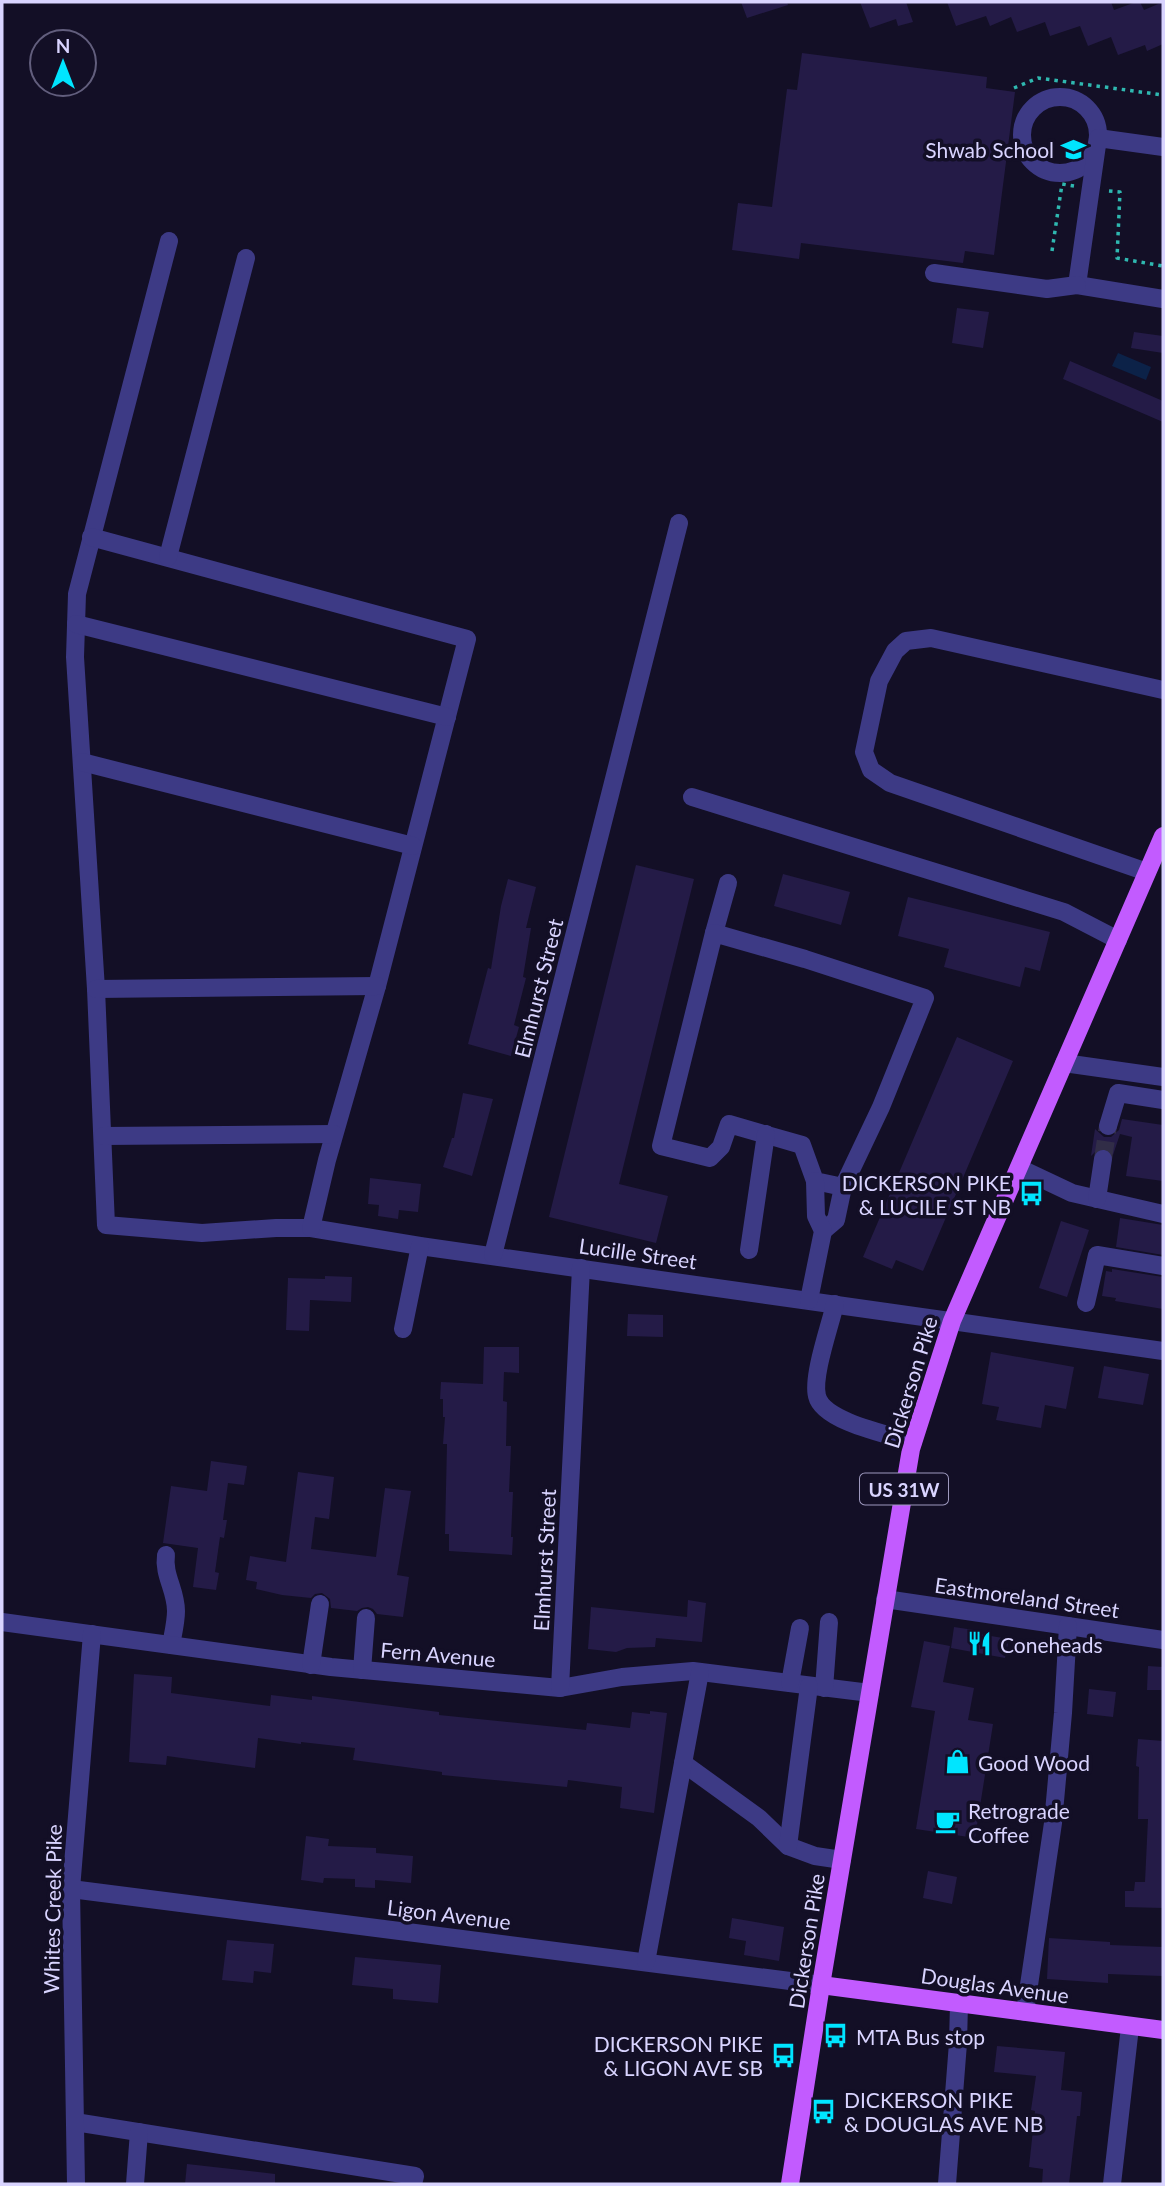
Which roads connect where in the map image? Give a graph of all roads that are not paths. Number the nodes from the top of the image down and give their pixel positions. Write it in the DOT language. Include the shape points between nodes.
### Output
graph roads {
  1 [pos="1098,138"];
  2 [pos="1163,147"];
  3 [pos="1067,172"];
  4 [pos="1090,188"];
  5 [pos="169,241"];
  6 [pos="246,258"];
  7 [pos="934,273"];
  8 [pos="1077,285"];
  9 [pos="1163,299"];
  10 [pos="679,523"];
  11 [pos="91,537"];
  12 [pos="168,557"];
  13 [pos="76,624"];
  14 [pos="1163,691"];
  15 [pos="447,717"];
  16 [pos="82,762"];
  17 [pos="692,797"];
  18 [pos="1163,836"];
  19 [pos="413,846"];
  20 [pos="1147,873"];
  21 [pos="728,883"];
  22 [pos="714,933"];
  23 [pos="1118,940"];
  24 [pos="377,986"];
  25 [pos="96,989"];
  26 [pos="1064,1063"];
  27 [pos="1163,1077"];
  28 [pos="1163,1100"];
  29 [pos="1108,1126"];
  30 [pos="334,1134"];
  31 [pos="766,1134"];
  32 [pos="103,1136"];
  33 [pos="1103,1159"];
  34 [pos="1018,1168"];
  35 [pos="815,1181"];
  36 [pos="843,1187"];
  37 [pos="1097,1199"];
  38 [pos="1163,1214"];
  39 [pos="311,1228"];
  40 [pos="823,1231"];
  41 [pos="419,1246"];
  42 [pos="749,1250"];
  43 [pos="493,1255"];
  44 [pos="1163,1266"];
  45 [pos="580,1268"];
  46 [pos="809,1300"];
  47 [pos="1086,1303"];
  48 [pos="835,1304"];
  49 [pos="952,1321"];
  50 [pos="403,1329"];
  51 [pos="1163,1351"];
  52 [pos="913,1442"];
  53 [pos="166,1555"];
  54 [pos="885,1598"];
  55 [pos="320,1604"];
  56 [pos="366,1618"];
  57 [pos="2,1622"];
  58 [pos="829,1622"];
  59 [pos="1068,1626"];
  60 [pos="800,1628"];
  61 [pos="92,1634"];
  62 [pos="1163,1640"];
  63 [pos="171,1645"];
  64 [pos="311,1665"];
  65 [pos="362,1670"];
  66 [pos="701,1672"];
  67 [pos="790,1683"];
  68 [pos="816,1687"];
  69 [pos="560,1688"];
  70 [pos="870,1693"];
  71 [pos="683,1763"];
  72 [pos="788,1846"];
  73 [pos="842,1860"];
  74 [pos="71,1889"];
  75 [pos="646,1962"];
  76 [pos="821,1985"];
  77 [pos="960,2004"];
  78 [pos="1025,2012"];
  79 [pos="1130,2027"];
  80 [pos="1163,2030"];
  81 [pos="75,2122"];
  82 [pos="139,2132"];
  83 [pos="76,2184"];
  84 [pos="135,2184"];
  85 [pos="414,2184"];
  86 [pos="790,2184"];
  87 [pos="947,2184"];
  88 [pos="1112,2184"];
  1 -- 2 [label="street"];
  1 -- 3 [label="street" via="1088,160"];
  1 -- 3 [label="street" via="1091,114 1072,99 1047,99 1027,115 1023,139 1033,161 1043,169"];
  1 -- 4 [label="street"];
  3 -- 4 [label="street"];
  4 -- 8 [label="street"];
  5 -- 11 [label="street"];
  6 -- 12 [label="street"];
  7 -- 8 [label="street" via="1047,289"];
  8 -- 9 [label="street"];
  10 -- 43 [label="street, Elmhurst Street"];
  11 -- 12 [label="street"];
  11 -- 13 [label="street" via="77,594"];
  12 -- 15 [label="street" via="467,639"];
  13 -- 15 [label="street"];
  13 -- 16 [label="street"];
  14 -- 20 [label="street" via="931,638 906,641 895,651 879,681 864,752 871,770 890,783"];
  15 -- 19 [label="street"];
  16 -- 19 [label="street"];
  16 -- 25 [label="street"];
  17 -- 23 [label="street" via="1064,912"];
  18 -- 20 [label="main road, Dickerson Pike / US 31W"];
  19 -- 24 [label="street"];
  20 -- 23 [label="main road, Dickerson Pike / US 31W"];
  21 -- 22 [label="street"];
  22 -- 31 [label="street" via="661,1146 710,1158 721,1147 729,1124"];
  22 -- 36 [label="street" via="925,998"];
  23 -- 26 [label="main road, Dickerson Pike / US 31W"];
  24 -- 25 [label="street"];
  24 -- 30 [label="street"];
  25 -- 32 [label="street"];
  26 -- 27 [label="street"];
  26 -- 34 [label="main road, Dickerson Pike / US 31W"];
  28 -- 29 [label="street" via="1118,1093"];
  30 -- 32 [label="street"];
  30 -- 39 [label="street"];
  31 -- 35 [label="street" via="802,1145"];
  31 -- 42 [label="street"];
  32 -- 39 [label="street, Lucille Street" via="106,1225 202,1233"];
  33 -- 37 [label="street"];
  34 -- 37 [label="street" via="1072,1193"];
  34 -- 49 [label="main road, Dickerson Pike / US 31W"];
  35 -- 36 [label="street"];
  35 -- 40 [label="street" via="816,1216"];
  36 -- 40 [label="street" via="836,1220"];
  37 -- 38 [label="street"];
  39 -- 41 [label="street, Lucille Street"];
  40 -- 46 [label="street"];
  41 -- 43 [label="street, Lucille Street"];
  41 -- 50 [label="street"];
  43 -- 45 [label="street, Lucille Street"];
  44 -- 47 [label="street" via="1097,1255"];
  45 -- 46 [label="street, Lucille Street"];
  45 -- 69 [label="street, Elmhurst Street"];
  46 -- 48 [label="street, Lucille Street"];
  48 -- 49 [label="street, Lucille Street"];
  48 -- 52 [label="street" via="816,1396 839,1418"];
  49 -- 51 [label="street, Lucille Street"];
  49 -- 52 [label="main road, Dickerson Pike / US 31W"];
  52 -- 54 [label="main road, Dickerson Pike / US 31W"];
  53 -- 63 [label="street" via="164,1568 176,1610"];
  54 -- 59 [label="street, Eastmoreland Street"];
  54 -- 70 [label="main road, Dickerson Pike / US 31W"];
  55 -- 64 [label="street"];
  56 -- 65 [label="street"];
  57 -- 61 [label="street, Fern Avenue"];
  58 -- 68 [label="street"];
  59 -- 62 [label="street, Eastmoreland Street"];
  59 -- 78 [label="street" via="1053,1822"];
  60 -- 67 [label="street"];
  61 -- 63 [label="street, Fern Avenue"];
  61 -- 74 [label="street, Whites Creek Pike"];
  63 -- 64 [label="street, Fern Avenue"];
  64 -- 65 [label="street, Fern Avenue"];
  65 -- 69 [label="street, Fern Avenue"];
  66 -- 67 [label="street, Fern Avenue"];
  66 -- 69 [label="street, Fern Avenue" via="622,1677"];
  66 -- 71 [label="street"];
  67 -- 68 [label="street, Fern Avenue"];
  68 -- 70 [label="street, Fern Avenue"];
  68 -- 72 [label="street"];
  70 -- 73 [label="main road, Dickerson Pike / US 31W"];
  71 -- 72 [label="street" via="760,1818"];
  71 -- 75 [label="street"];
  72 -- 73 [label="street"];
  73 -- 76 [label="main road, Dickerson Pike / US 31W"];
  74 -- 75 [label="street, Ligon Avenue"];
  74 -- 81 [label="street, Whites Creek Pike"];
  75 -- 76 [label="street, Ligon Avenue"];
  76 -- 77 [label="main road, Douglas Avenue"];
  76 -- 86 [label="main road, Dickerson Pike / US 31W"];
  77 -- 78 [label="main road, Douglas Avenue"];
  77 -- 87 [label="street"];
  78 -- 79 [label="main road, Douglas Avenue"];
  79 -- 80 [label="main road, Douglas Avenue"];
  79 -- 88 [label="street"];
  81 -- 82 [label="street"];
  81 -- 83 [label="street, Whites Creek Pike"];
  82 -- 84 [label="street"];
  82 -- 85 [label="street" via="415,2176"];
}
